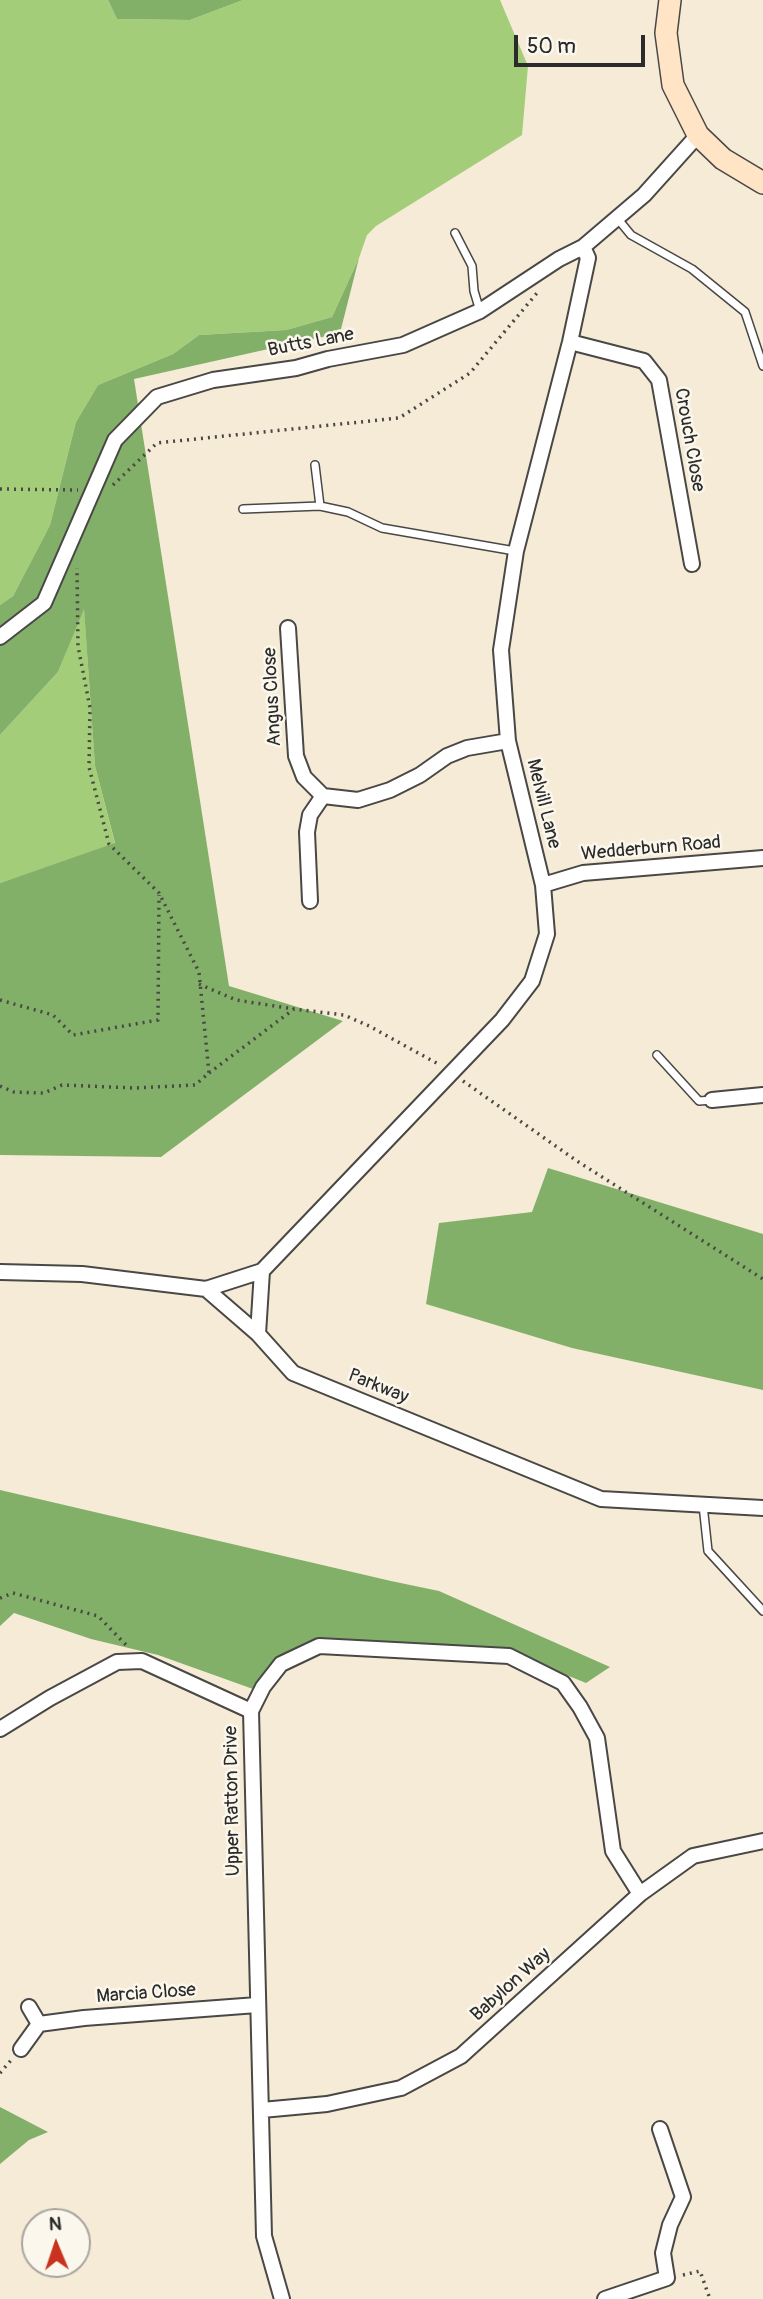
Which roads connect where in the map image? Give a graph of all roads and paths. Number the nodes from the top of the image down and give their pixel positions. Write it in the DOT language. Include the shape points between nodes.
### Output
graph roads {
  1 [pos="670,0"];
  2 [pos="698,135"];
  3 [pos="763,183"];
  4 [pos="617,218"];
  5 [pos="455,233"];
  6 [pos="583,247"];
  7 [pos="539,292"];
  8 [pos="480,310"];
  9 [pos="570,342"];
  10 [pos="763,366"];
  11 [pos="315,465"];
  12 [pos="109,488"];
  13 [pos="0,489"];
  14 [pos="63,490"];
  15 [pos="320,506"];
  16 [pos="243,509"];
  17 [pos="516,551"];
  18 [pos="77,563"];
  19 [pos="692,564"];
  20 [pos="288,628"];
  21 [pos="0,637"];
  22 [pos="508,741"];
  23 [pos="323,796"];
  24 [pos="763,858"];
  25 [pos="543,886"];
  26 [pos="159,893"];
  27 [pos="310,901"];
  28 [pos="199,984"];
  29 [pos="0,1000"];
  30 [pos="294,1009"];
  31 [pos="657,1055"];
  32 [pos="452,1071"];
  33 [pos="209,1073"];
  34 [pos="0,1086"];
  35 [pos="763,1095"];
  36 [pos="712,1100"];
  37 [pos="261,1271"];
  38 [pos="0,1272"];
  39 [pos="763,1279"];
  40 [pos="206,1289"];
  41 [pos="258,1334"];
  42 [pos="703,1505"];
  43 [pos="763,1508"];
  44 [pos="0,1598"];
  45 [pos="763,1611"];
  46 [pos="142,1661"];
  47 [pos="251,1711"];
  48 [pos="0,1729"];
  49 [pos="763,1841"];
  50 [pos="640,1894"];
  51 [pos="257,2005"];
  52 [pos="29,2007"];
  53 [pos="38,2024"];
  54 [pos="21,2049"];
  55 [pos="262,2110"];
  56 [pos="660,2129"];
  57 [pos="667,2278"];
  58 [pos="282,2299"];
  59 [pos="605,2299"];
  60 [pos="709,2299"];
  1 -- 2 [label="street" via="666,33 673,85"];
  2 -- 3 [label="street" via="723,159"];
  2 -- 4 [label="street, Butts Lane"];
  4 -- 6 [label="street, Butts Lane"];
  4 -- 10 [label="lane" via="631,235 692,269 745,312"];
  5 -- 8 [label="lane" via="472,266"];
  6 -- 8 [label="street, Butts Lane"];
  6 -- 9 [label="street, Melvill Lane" via="587,258"];
  7 -- 12 [label="path" via="470,373 399,418 157,443"];
  8 -- 21 [label="street, Butts Lane" via="403,345 212,380 157,397 115,440 44,603"];
  9 -- 17 [label="street, Melvill Lane"];
  9 -- 19 [label="street, Crouch Close" via="643,361 659,380"];
  11 -- 15 [label="lane"];
  13 -- 14 [label="path"];
  15 -- 16 [label="lane"];
  15 -- 17 [label="lane" via="348,512 382,528"];
  17 -- 22 [label="street, Melvill Lane" via="501,650"];
  18 -- 26 [label="path" via="78,646 90,708 89,767 109,844"];
  20 -- 23 [label="street, Angus Close" via="296,756 304,777"];
  22 -- 23 [label="street" via="467,748 390,790 358,800"];
  22 -- 25 [label="street, Melvill Lane"];
  23 -- 27 [label="street" via="310,815 307,832"];
  24 -- 25 [label="street, Wedderburn Road" via="583,873"];
  25 -- 32 [label="street, Melvill Lane" via="547,934 532,981"];
  26 -- 28 [label="path" via="199,972"];
  26 -- 29 [label="path" via="158,1020 73,1035 53,1015"];
  28 -- 30 [label="path" via="236,1000"];
  28 -- 33 [label="path"];
  30 -- 32 [label="path" via="344,1015"];
  30 -- 33 [label="path"];
  31 -- 36 [label="lane" via="699,1101"];
  32 -- 37 [label="street, Melvill Lane"];
  32 -- 39 [label="path" via="577,1161"];
  33 -- 34 [label="path" via="195,1085 62,1085 44,1093 14,1093"];
  35 -- 36 [label="street"];
  37 -- 40 [label="street"];
  37 -- 41 [label="street"];
  38 -- 40 [label="street" via="82,1274"];
  40 -- 41 [label="street, Parkway"];
  41 -- 42 [label="street, Parkway" via="293,1373 601,1499"];
  42 -- 43 [label="street, Parkway"];
  42 -- 45 [label="lane" via="708,1550"];
  44 -- 46 [label="path" via="13,1593 98,1616"];
  46 -- 47 [label="street"];
  46 -- 48 [label="street" via="117,1662"];
  47 -- 50 [label="street, Upper Ratton Drive" via="281,1664 319,1646 509,1656 563,1683 580,1707 597,1738 613,1851"];
  47 -- 51 [label="street, Upper Ratton Drive"];
  49 -- 50 [label="street, Babylon Way" via="693,1856"];
  50 -- 55 [label="street, Babylon Way" via="461,2056 401,2088 327,2104"];
  51 -- 53 [label="street, Marcia Close"];
  51 -- 55 [label="street, Upper Ratton Drive"];
  52 -- 53 [label="street"];
  53 -- 54 [label="street"];
  55 -- 58 [label="street, Upper Ratton Drive" via="264,2236"];
  56 -- 57 [label="street" via="682,2197 663,2253"];
  57 -- 59 [label="street"];
  57 -- 60 [label="path" via="700,2272"];
}
